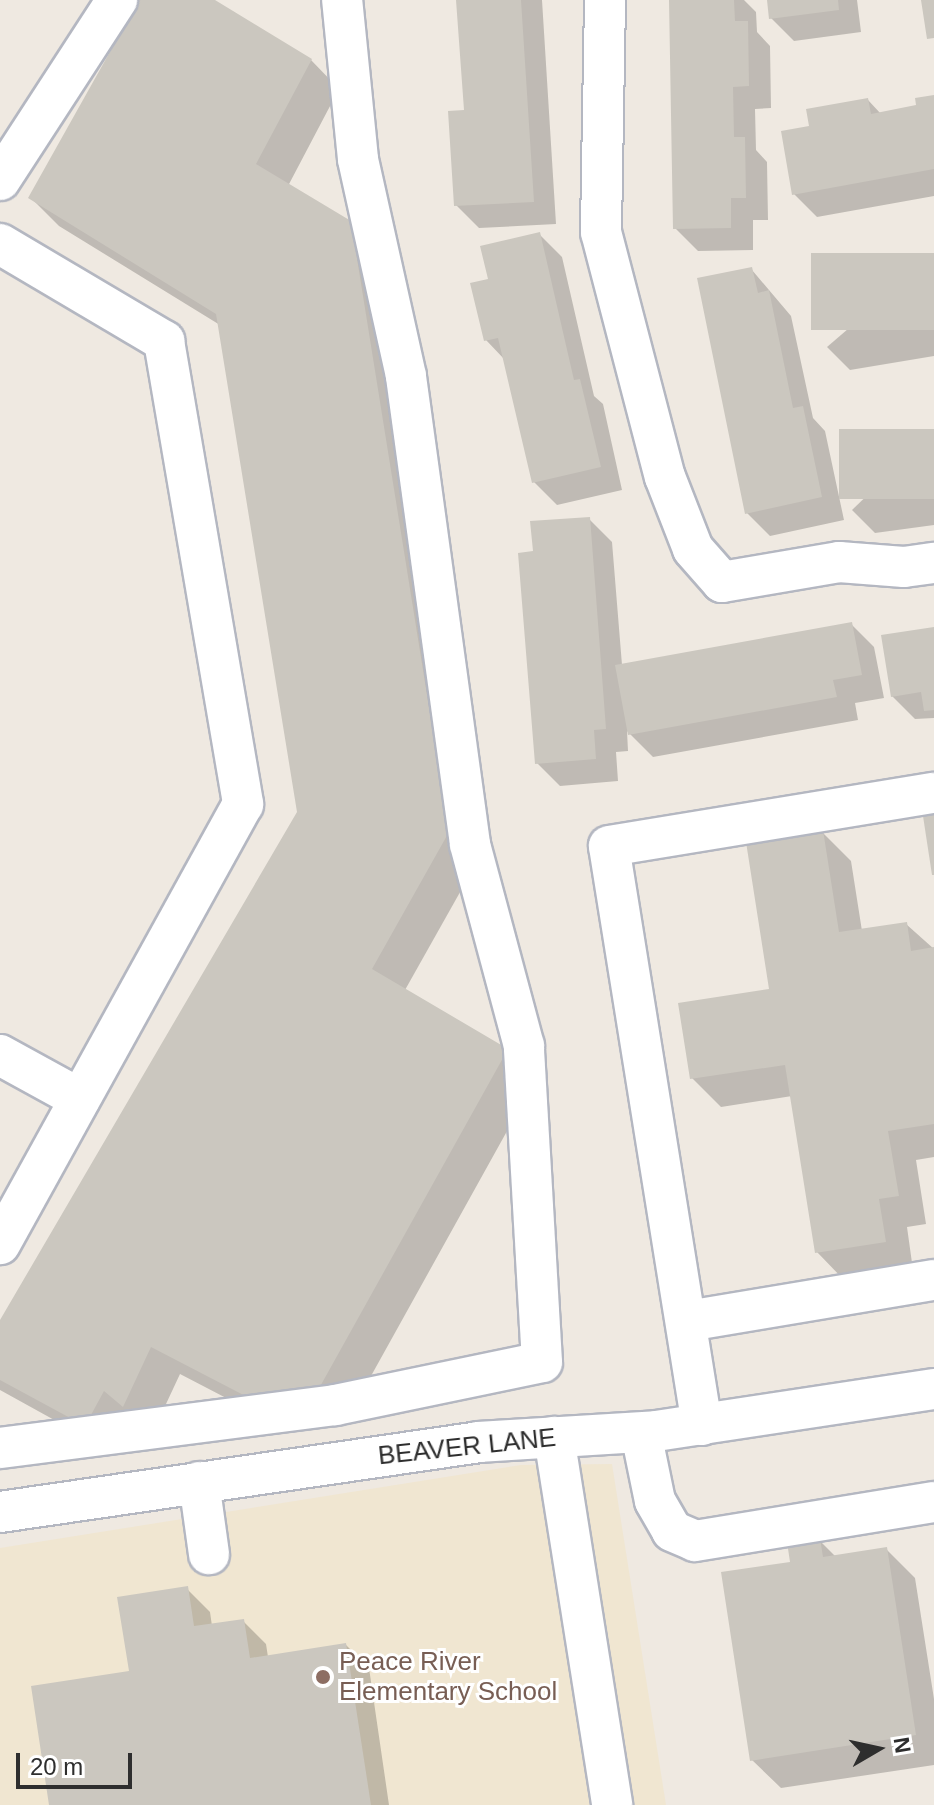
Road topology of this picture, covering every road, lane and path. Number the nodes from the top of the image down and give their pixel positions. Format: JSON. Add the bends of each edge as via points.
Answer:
{"nodes":[{"id":1,"x":117,"y":0,"type":"edge"},
{"id":2,"x":342,"y":0,"type":"edge"},
{"id":3,"x":605,"y":0,"type":"edge"},
{"id":4,"x":0,"y":180,"type":"edge"},
{"id":5,"x":0,"y":245,"type":"edge"},
{"id":6,"x":934,"y":563,"type":"edge"},
{"id":7,"x":934,"y":793,"type":"edge"},
{"id":8,"x":0,"y":1055,"type":"edge"},
{"id":9,"x":80,"y":1099,"type":"junction"},
{"id":10,"x":0,"y":1244,"type":"edge"},
{"id":11,"x":934,"y":1280,"type":"edge"},
{"id":12,"x":688,"y":1321,"type":"junction"},
{"id":13,"x":934,"y":1389,"type":"edge"},
{"id":14,"x":702,"y":1425,"type":"junction"},
{"id":15,"x":641,"y":1433,"type":"junction"},
{"id":16,"x":554,"y":1437,"type":"junction"},
{"id":17,"x":0,"y":1448,"type":"edge"},
{"id":18,"x":199,"y":1482,"type":"junction"},
{"id":19,"x":934,"y":1502,"type":"edge"},
{"id":20,"x":0,"y":1512,"type":"edge"},
{"id":21,"x":209,"y":1554,"type":"dead end"},
{"id":22,"x":612,"y":1805,"type":"edge"}],
"edges":[{"from":1,"to":4,"type":"street"},
{"from":2,"to":17,"type":"street","via":[[358,159],[406,376],[470,844],[524,1046],[542,1362],[335,1405]]},
{"from":3,"to":6,"type":"street","via":[[601,232],[665,477],[693,549],[722,582],[839,562],[904,567]]},
{"from":5,"to":9,"type":"street","via":[[164,341],[243,804]]},
{"from":7,"to":12,"type":"street","via":[[609,846]]},
{"from":8,"to":9,"type":"street"},
{"from":9,"to":10,"type":"street"},
{"from":11,"to":12,"type":"street"},
{"from":12,"to":14,"type":"street"},
{"from":13,"to":14,"type":"street","name":"BEAVER LANE"},
{"from":14,"to":15,"type":"street","name":"BEAVER LANE"},
{"from":15,"to":16,"type":"street","name":"BEAVER LANE"},
{"from":15,"to":19,"type":"street","via":[[655,1501],[672,1531],[695,1541]]},
{"from":16,"to":18,"type":"street","name":"BEAVER LANE","via":[[478,1442]]},
{"from":16,"to":22,"type":"street"},
{"from":18,"to":20,"type":"street","name":"BEAVER LANE"},
{"from":18,"to":21,"type":"street"}]}
